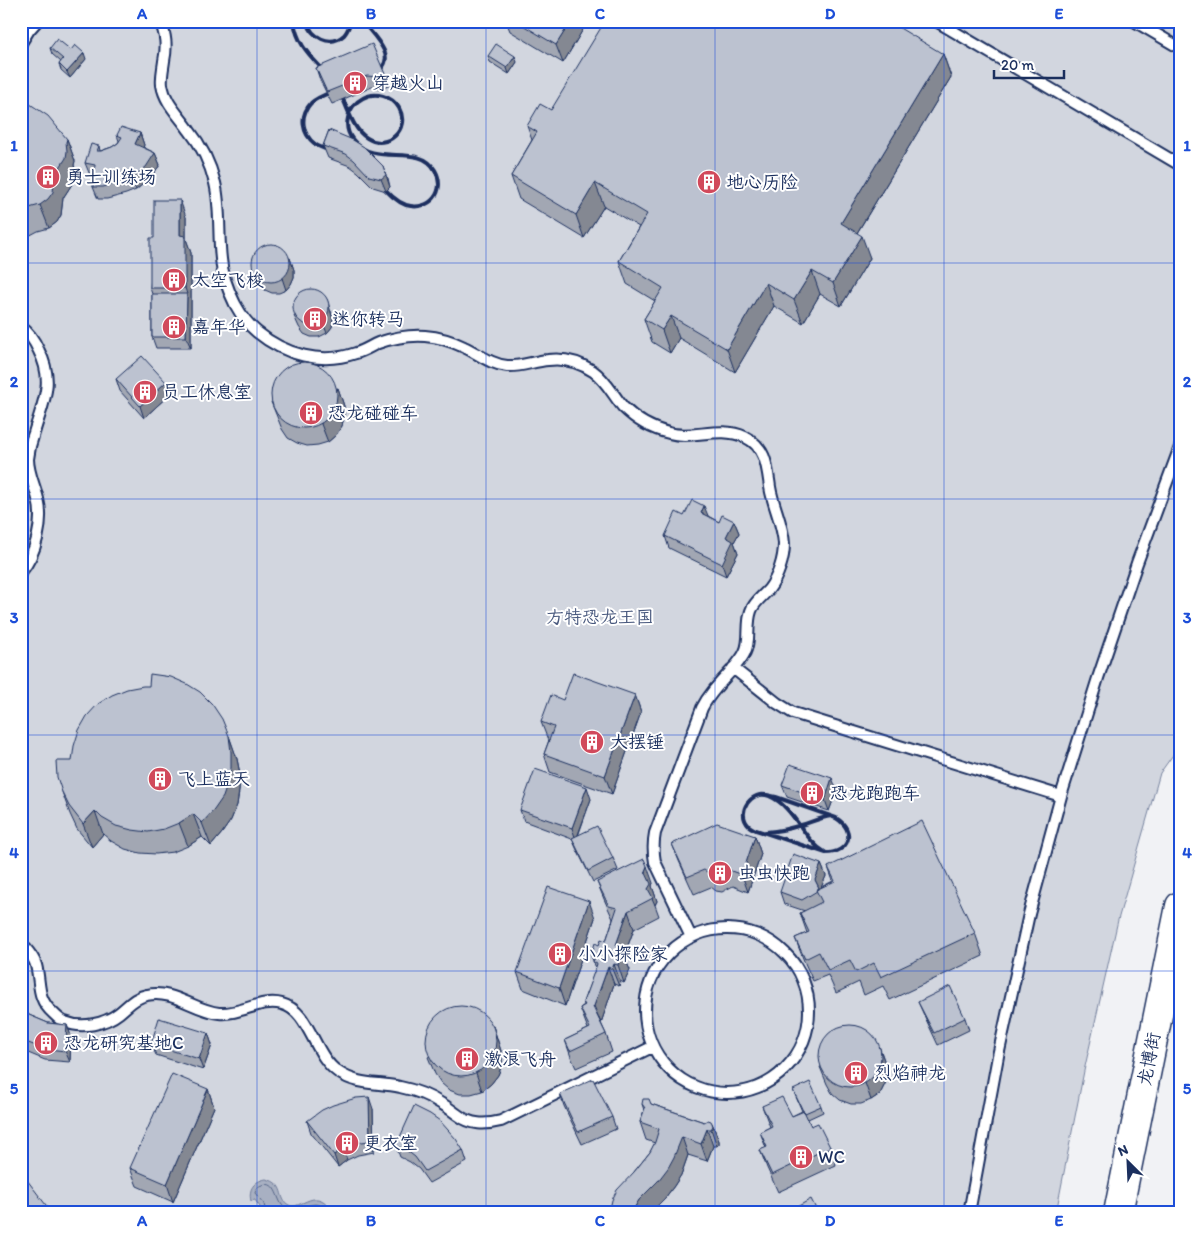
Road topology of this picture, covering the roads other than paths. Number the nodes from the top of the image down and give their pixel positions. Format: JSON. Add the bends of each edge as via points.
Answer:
{"nodes":[{"id":1,"x":36,"y":21,"type":"edge"},
{"id":2,"x":160,"y":21,"type":"edge"},
{"id":3,"x":936,"y":21,"type":"edge"},
{"id":4,"x":1134,"y":21,"type":"edge"},
{"id":5,"x":21,"y":43,"type":"edge"},
{"id":6,"x":1180,"y":48,"type":"edge"},
{"id":7,"x":1180,"y":165,"type":"edge"},
{"id":8,"x":21,"y":327,"type":"edge"},
{"id":9,"x":1180,"y":447,"type":"edge"},
{"id":10,"x":21,"y":572,"type":"edge"},
{"id":11,"x":733,"y":668,"type":"junction"},
{"id":12,"x":1061,"y":796,"type":"junction"},
{"id":13,"x":1180,"y":906,"type":"edge"},
{"id":14,"x":691,"y":937,"type":"junction"},
{"id":15,"x":21,"y":943,"type":"edge"},
{"id":16,"x":652,"y":1047,"type":"junction"},
{"id":17,"x":969,"y":1213,"type":"edge"},
{"id":18,"x":1118,"y":1213,"type":"edge"}],
"edges":[{"from":1,"to":5,"type":"lane"},
{"from":2,"to":11,"type":"lane","via":[[166,40],[162,83],[166,99],[200,145],[215,182],[221,262],[231,295],[245,320],[266,339],[279,348],[311,357],[357,353],[395,338],[427,336],[463,346],[503,366],[564,360],[579,364],[604,380],[633,416],[658,429],[671,434],[734,433],[755,444],[767,464],[784,546],[777,576],[752,608],[745,652]]},
{"from":3,"to":7,"type":"lane"},
{"from":4,"to":6,"type":"lane"},
{"from":8,"to":10,"type":"lane","via":[[27,331],[43,358],[47,376],[46,393],[29,450],[28,468],[39,502],[40,522],[33,554]]},
{"from":9,"to":12,"type":"lane","via":[[1137,563]]},
{"from":11,"to":12,"type":"lane","via":[[793,713]]},
{"from":11,"to":14,"type":"lane","via":[[702,708],[653,843],[655,862]]},
{"from":12,"to":17,"type":"lane","via":[[1029,914]]},
{"from":13,"to":18,"type":"main road","name":"龙博街"},
{"from":14,"to":16,"type":"lane","via":[[669,952],[650,980],[644,1014]]},
{"from":14,"to":16,"type":"lane","via":[[714,929],[732,928],[749,931],[779,947],[791,959],[806,990],[808,1024],[803,1041],[795,1056],[771,1080],[755,1088],[721,1093],[704,1090],[681,1079],[662,1062]]},
{"from":15,"to":16,"type":"lane","via":[[36,963],[41,998],[64,1022],[90,1025],[105,1020],[148,994],[176,997],[205,1011],[221,1014],[260,1004],[282,1003],[300,1015],[327,1063],[338,1073],[367,1084],[416,1092],[444,1104],[474,1123],[501,1121]]}]}
